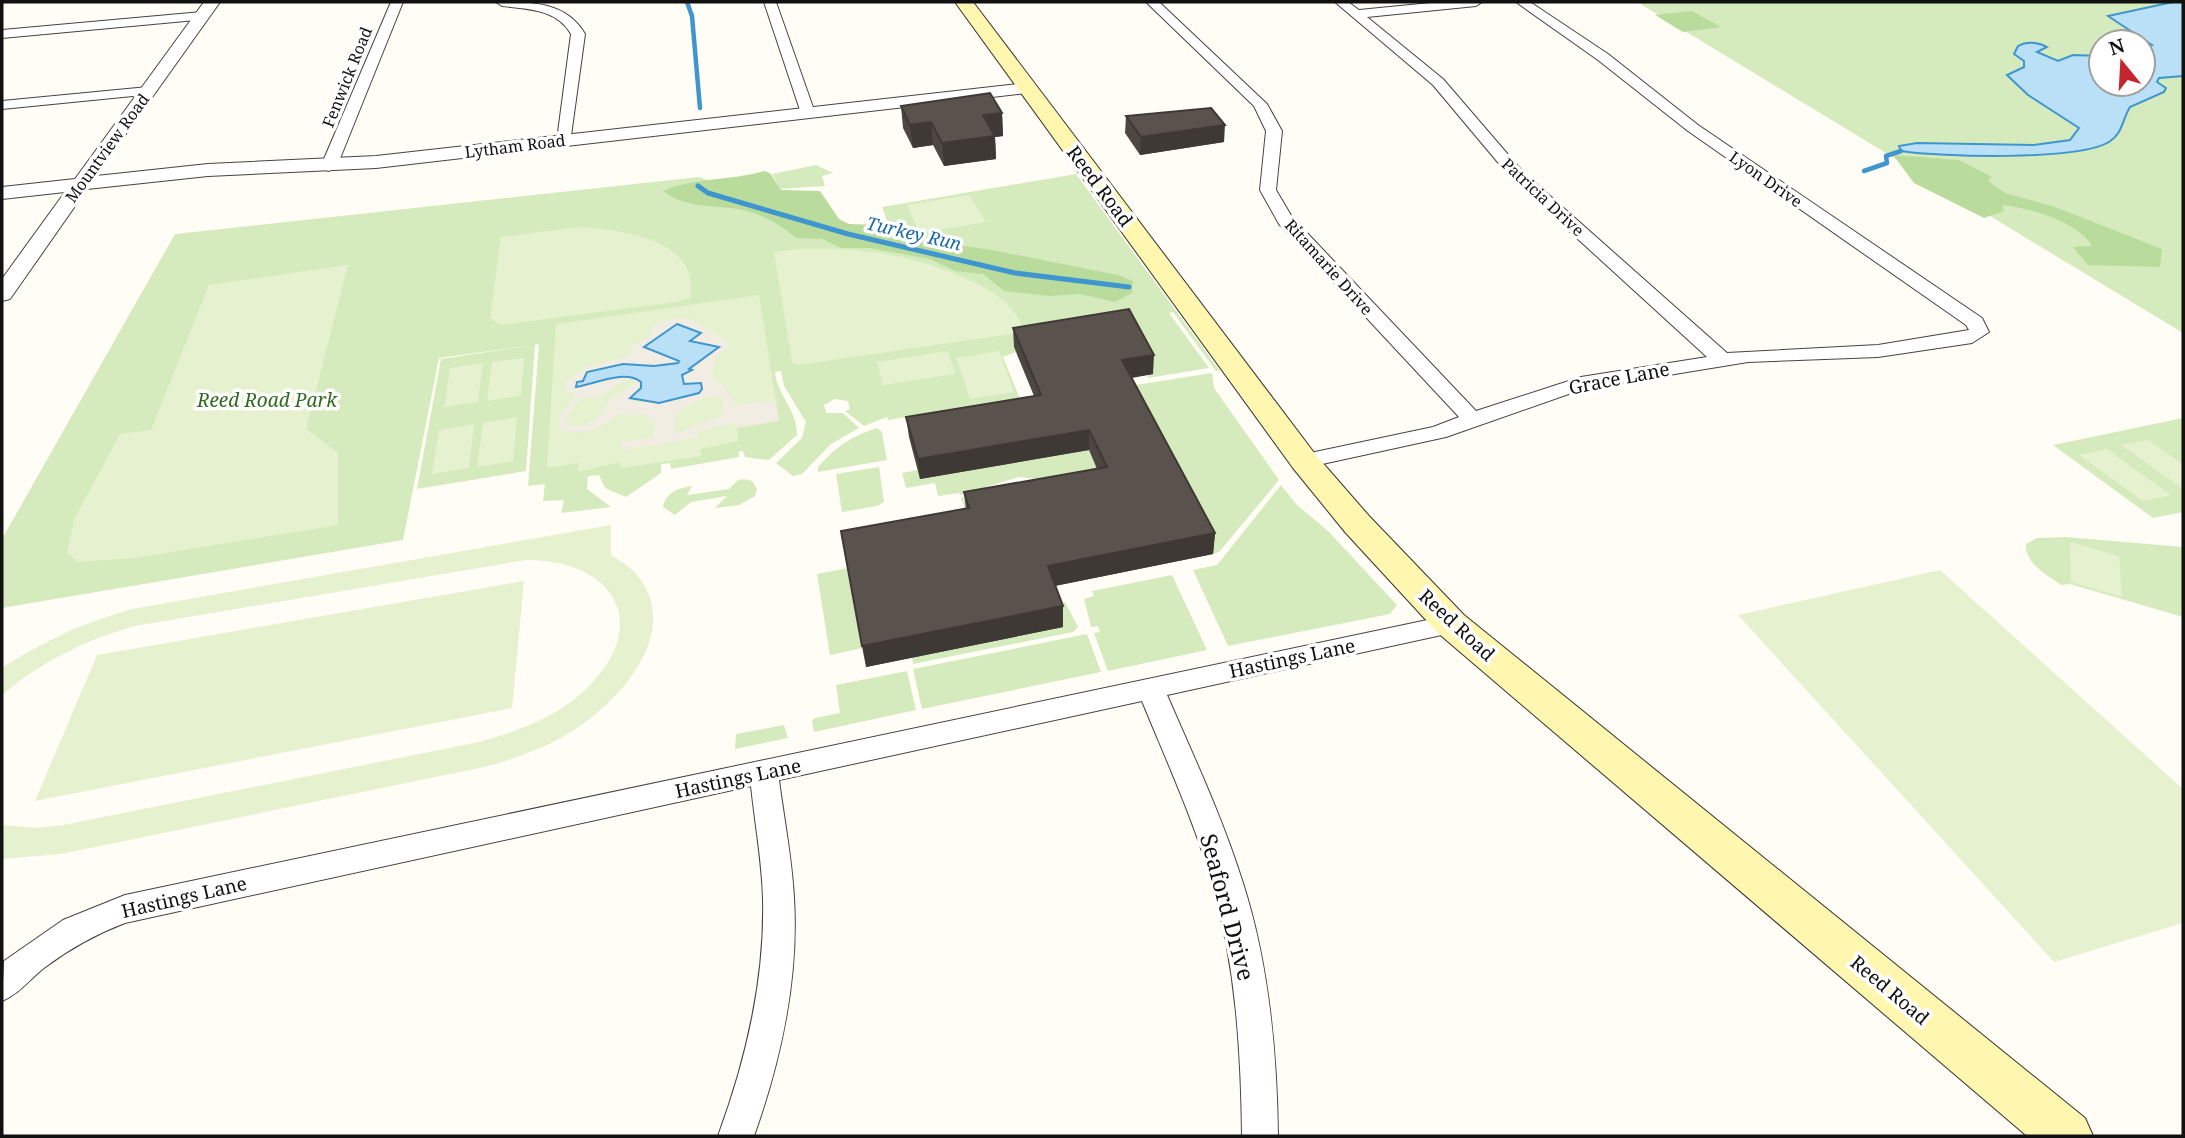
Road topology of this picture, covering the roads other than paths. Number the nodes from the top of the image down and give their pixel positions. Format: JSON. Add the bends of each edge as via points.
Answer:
{"nodes":[{"id":1,"x":397,"y":2,"type":"edge"},
{"id":2,"x":502,"y":2,"type":"edge"},
{"id":3,"x":770,"y":2,"type":"edge"},
{"id":4,"x":964,"y":2,"type":"edge"},
{"id":5,"x":1153,"y":2,"type":"edge"},
{"id":6,"x":1341,"y":2,"type":"edge"},
{"id":7,"x":1476,"y":2,"type":"edge"},
{"id":8,"x":1522,"y":2,"type":"edge"},
{"id":9,"x":207,"y":9,"type":"edge"},
{"id":10,"x":1359,"y":14,"type":"junction"},
{"id":11,"x":2,"y":34,"type":"edge"},
{"id":12,"x":1027,"y":88,"type":"junction"},
{"id":13,"x":148,"y":91,"type":"junction"},
{"id":14,"x":2,"y":105,"type":"edge"},
{"id":15,"x":808,"y":113,"type":"junction"},
{"id":16,"x":565,"y":140,"type":"junction"},
{"id":17,"x":329,"y":166,"type":"junction"},
{"id":18,"x":81,"y":184,"type":"junction"},
{"id":19,"x":2,"y":193,"type":"edge"},
{"id":20,"x":2,"y":294,"type":"edge"},
{"id":21,"x":1944,"y":343,"type":"joint"},
{"id":22,"x":1721,"y":359,"type":"junction"},
{"id":23,"x":1474,"y":421,"type":"junction"},
{"id":24,"x":1304,"y":461,"type":"junction"},
{"id":25,"x":1451,"y":624,"type":"junction"},
{"id":26,"x":1150,"y":687,"type":"junction"},
{"id":27,"x":764,"y":773,"type":"junction"},
{"id":28,"x":2,"y":985,"type":"edge"},
{"id":29,"x":736,"y":1136,"type":"edge"},
{"id":30,"x":1260,"y":1136,"type":"edge"},
{"id":31,"x":2067,"y":1136,"type":"edge"}],
"edges":[{"from":1,"to":17,"type":"street","name":"Fenwick Road"},
{"from":2,"to":16,"type":"street","via":[[559,13],[575,26],[578,34]]},
{"from":3,"to":15,"type":"street"},
{"from":4,"to":12,"type":"main road","name":"Reed Road"},
{"from":5,"to":23,"type":"street","name":"Ritamarie Drive","via":[[1260,104],[1273,131],[1268,190],[1285,220]]},
{"from":6,"to":10,"type":"street","name":"Patricia Drive"},
{"from":7,"to":10,"type":"street"},
{"from":8,"to":21,"type":"street","name":"Lyon Drive","via":[[1603,57],[1693,128],[1979,327],[1972,337]]},
{"from":9,"to":11,"type":"street"},
{"from":9,"to":13,"type":"street","name":"Mountview Road"},
{"from":10,"to":22,"type":"street","name":"Patricia Drive","via":[[1453,96],[1517,176]]},
{"from":12,"to":15,"type":"street","name":"Lytham Road"},
{"from":12,"to":24,"type":"main road","name":"Reed Road"},
{"from":13,"to":14,"type":"street"},
{"from":13,"to":18,"type":"street","name":"Mountview Road"},
{"from":15,"to":16,"type":"street","name":"Lytham Road"},
{"from":16,"to":17,"type":"street","name":"Lytham Road"},
{"from":17,"to":18,"type":"street","name":"Lytham Road","via":[[221,169]]},
{"from":18,"to":19,"type":"street","name":"Lytham Road"},
{"from":18,"to":20,"type":"street","name":"Mountview Road"},
{"from":21,"to":22,"type":"street","name":"Grace Lane"},
{"from":22,"to":23,"type":"street","name":"Grace Lane","via":[[1559,389]]},
{"from":23,"to":24,"type":"street","name":"Grace Lane"},
{"from":24,"to":25,"type":"main road","name":"Reed Road","via":[[1351,521]]},
{"from":25,"to":26,"type":"street","name":"Hastings Lane"},
{"from":25,"to":31,"type":"main road","name":"Reed Road"},
{"from":26,"to":27,"type":"street","name":"Hastings Lane"},
{"from":26,"to":30,"type":"street","name":"Seaford Drive","via":[[1218,853],[1240,933],[1254,1013]]},
{"from":27,"to":28,"type":"street","name":"Hastings Lane","via":[[136,906],[77,927],[34,955]]},
{"from":27,"to":29,"type":"street","via":[[779,915],[775,979],[761,1060]]}]}
